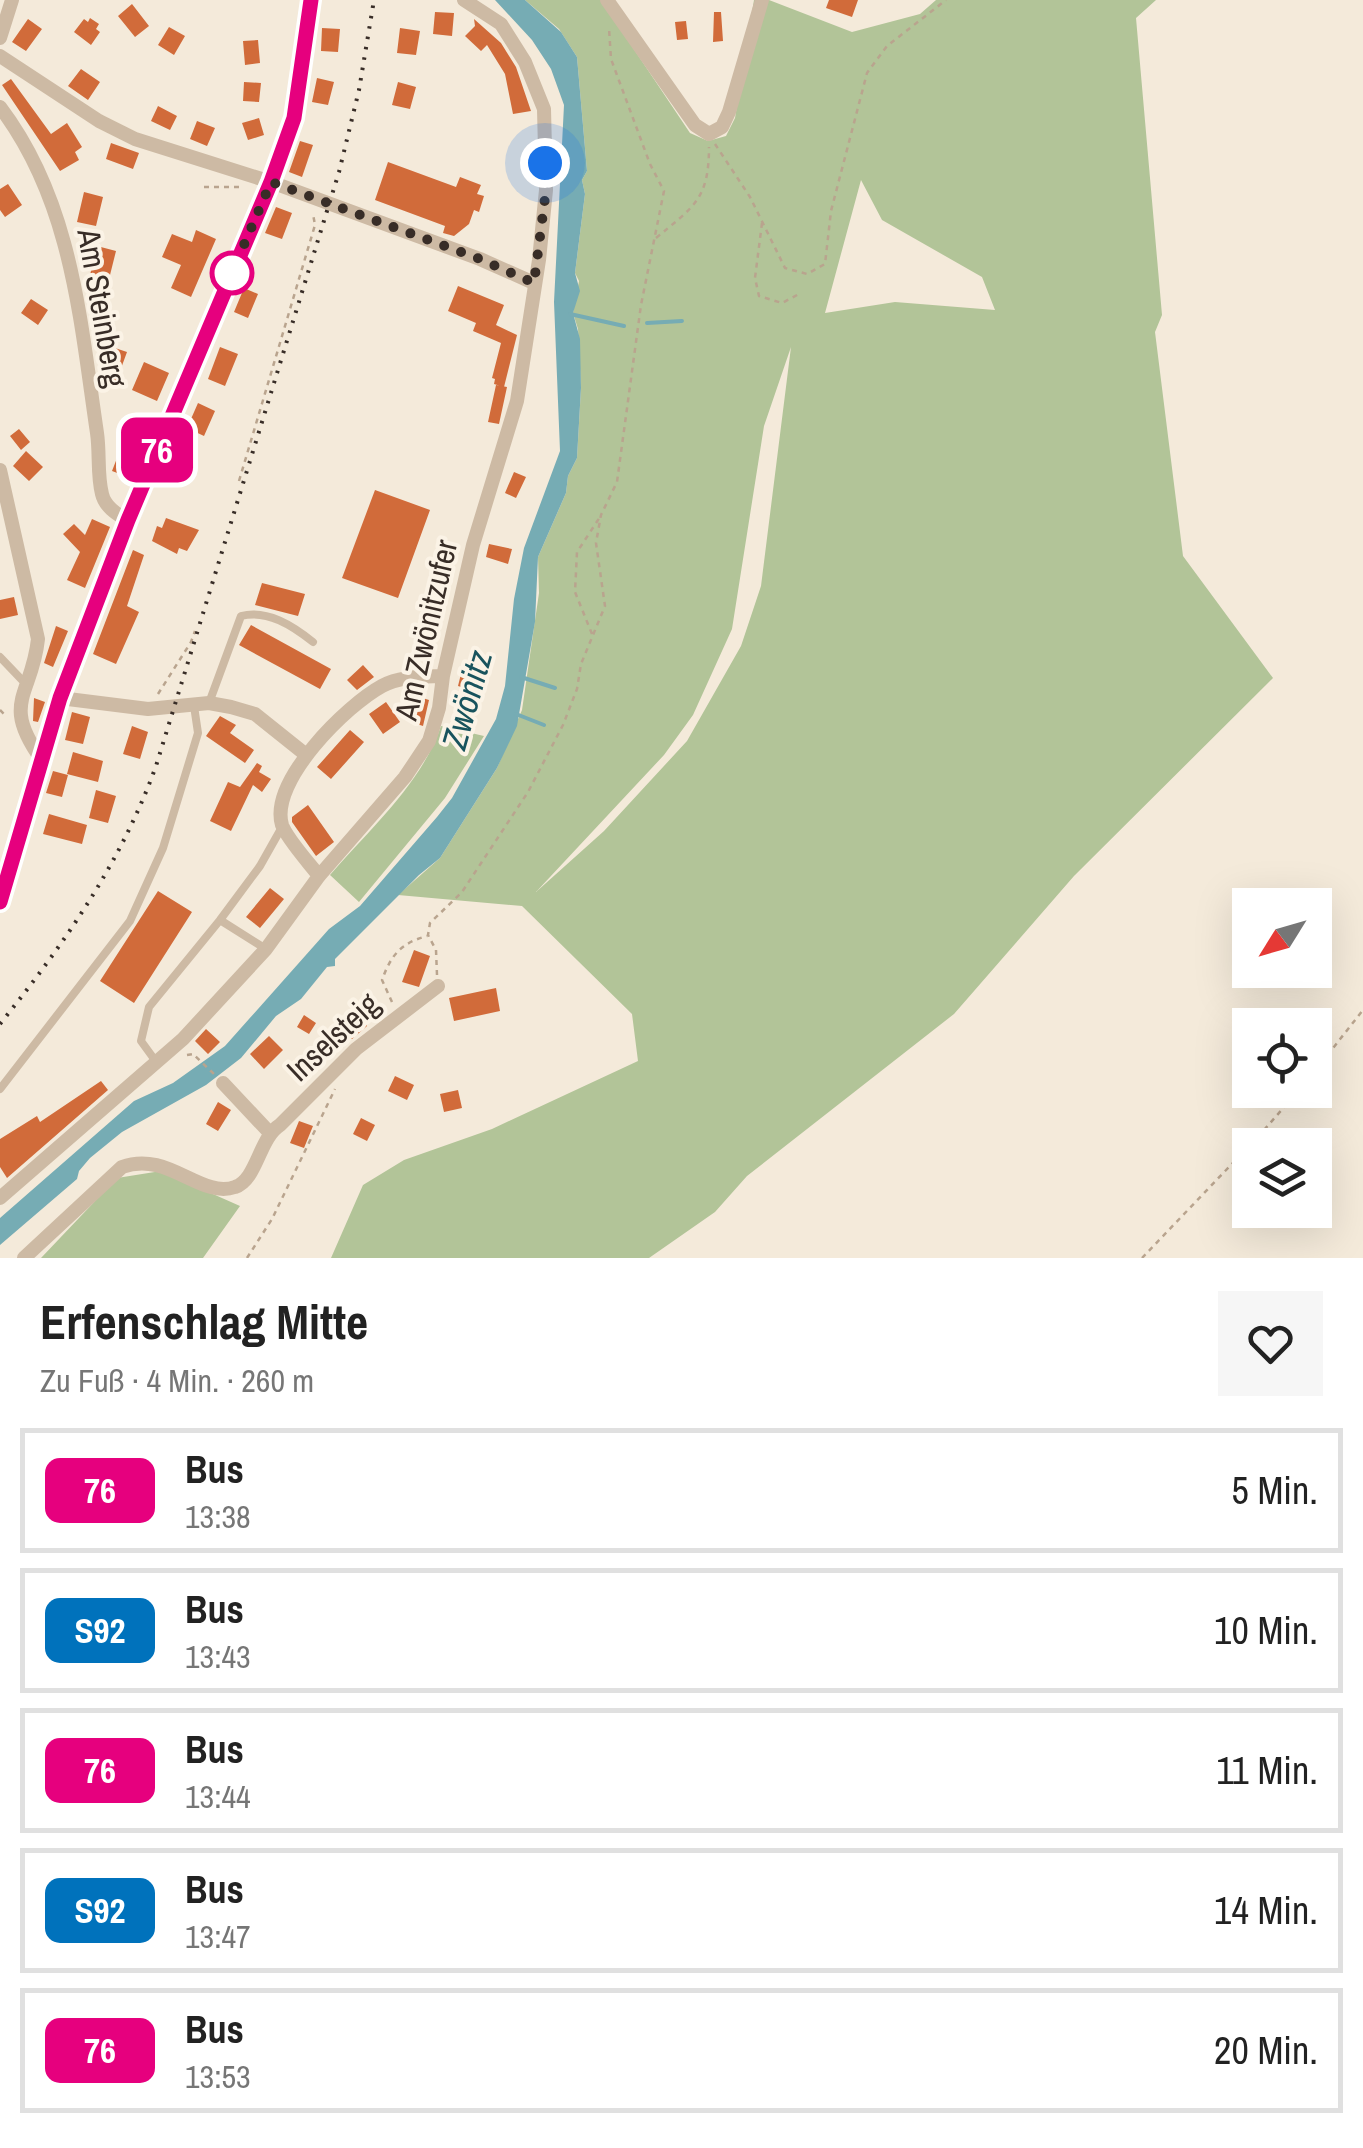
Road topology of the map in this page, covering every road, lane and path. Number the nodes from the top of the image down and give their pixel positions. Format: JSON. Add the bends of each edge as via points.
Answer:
{"nodes":[{"id":1,"x":12,"y":0,"type":"edge"},
{"id":2,"x":311,"y":0,"type":"edge"},
{"id":3,"x":464,"y":0,"type":"edge"},
{"id":4,"x":762,"y":0,"type":"edge"},
{"id":5,"x":946,"y":0,"type":"edge"},
{"id":6,"x":607,"y":1,"type":"edge"},
{"id":7,"x":0,"y":38,"type":"edge"},
{"id":8,"x":0,"y":56,"type":"edge"},
{"id":9,"x":0,"y":107,"type":"edge"},
{"id":10,"x":709,"y":134,"type":"junction"},
{"id":11,"x":271,"y":182,"type":"junction"},
{"id":12,"x":204,"y":187,"type":"dead end"},
{"id":13,"x":236,"y":188,"type":"dead end"},
{"id":14,"x":310,"y":198,"type":"junction"},
{"id":15,"x":762,"y":221,"type":"junction"},
{"id":16,"x":655,"y":238,"type":"junction"},
{"id":17,"x":534,"y":283,"type":"junction"},
{"id":18,"x":799,"y":294,"type":"dead end"},
{"id":19,"x":0,"y":470,"type":"edge"},
{"id":20,"x":239,"y":481,"type":"dead end"},
{"id":21,"x":601,"y":515,"type":"junction"},
{"id":22,"x":128,"y":520,"type":"junction"},
{"id":23,"x":195,"y":631,"type":"dead end"},
{"id":24,"x":593,"y":635,"type":"junction"},
{"id":25,"x":312,"y":642,"type":"dead end"},
{"id":26,"x":0,"y":657,"type":"edge"},
{"id":27,"x":442,"y":676,"type":"junction"},
{"id":28,"x":22,"y":680,"type":"junction"},
{"id":29,"x":60,"y":698,"type":"junction"},
{"id":30,"x":202,"y":705,"type":"junction"},
{"id":31,"x":148,"y":710,"type":"junction"},
{"id":32,"x":305,"y":754,"type":"junction"},
{"id":33,"x":42,"y":760,"type":"junction"},
{"id":34,"x":282,"y":826,"type":"junction"},
{"id":35,"x":319,"y":876,"type":"junction"},
{"id":36,"x":0,"y":902,"type":"edge"},
{"id":37,"x":220,"y":920,"type":"junction"},
{"id":38,"x":428,"y":935,"type":"junction"},
{"id":39,"x":266,"y":949,"type":"junction"},
{"id":40,"x":438,"y":986,"type":"joint"},
{"id":41,"x":1363,"y":1010,"type":"edge"},
{"id":42,"x":400,"y":1012,"type":"junction"},
{"id":43,"x":1332,"y":1049,"type":"edge"},
{"id":44,"x":201,"y":1060,"type":"dead end"},
{"id":45,"x":157,"y":1062,"type":"junction"},
{"id":46,"x":223,"y":1084,"type":"joint"},
{"id":47,"x":0,"y":1089,"type":"edge"},
{"id":48,"x":335,"y":1089,"type":"dead end"},
{"id":49,"x":1284,"y":1108,"type":"edge"},
{"id":50,"x":1265,"y":1128,"type":"edge"},
{"id":51,"x":269,"y":1132,"type":"junction"},
{"id":52,"x":1232,"y":1164,"type":"edge"},
{"id":53,"x":0,"y":1198,"type":"edge"},
{"id":54,"x":24,"y":1258,"type":"edge"},
{"id":55,"x":247,"y":1258,"type":"edge"},
{"id":56,"x":1142,"y":1258,"type":"edge"}],
"edges":[{"from":1,"to":7,"type":"street"},
{"from":2,"to":11,"type":"main road","via":[[294,118]]},
{"from":3,"to":17,"type":"street","name":"Am Zwönitzufer","via":[[508,33],[544,109],[546,190]]},
{"from":4,"to":10,"type":"street","via":[[728,112],[722,127]]},
{"from":5,"to":15,"type":"path","via":[[888,46],[867,73],[831,211],[825,264],[807,274],[785,268]]},
{"from":6,"to":10,"type":"street","via":[[695,125]]},
{"from":6,"to":16,"type":"path","via":[[611,59],[664,191]]},
{"from":8,"to":11,"type":"street","via":[[122,133]]},
{"from":9,"to":22,"type":"street","name":"Am Steinberg","via":[[41,175],[62,228],[80,314],[102,497]]},
{"from":10,"to":15,"type":"path"},
{"from":10,"to":16,"type":"path","via":[[699,202]]},
{"from":11,"to":14,"type":"street"},
{"from":11,"to":22,"type":"main road"},
{"from":12,"to":13,"type":"path"},
{"from":14,"to":17,"type":"street"},
{"from":14,"to":20,"type":"path","via":[[315,226]]},
{"from":15,"to":18,"type":"path","via":[[759,296],[782,303]]},
{"from":16,"to":21,"type":"path","via":[[617,482]]},
{"from":17,"to":27,"type":"street","name":"Am Zwönitzufer","via":[[517,401]]},
{"from":19,"to":28,"type":"street","via":[[38,639],[36,658]]},
{"from":21,"to":24,"type":"path","via":[[596,543],[605,606]]},
{"from":21,"to":24,"type":"path","via":[[578,552],[575,592]]},
{"from":22,"to":29,"type":"main road"},
{"from":23,"to":31,"type":"path"},
{"from":24,"to":38,"type":"path","via":[[578,688],[528,792]]},
{"from":25,"to":30,"type":"lane","via":[[273,618],[241,616]]},
{"from":26,"to":28,"type":"lane"},
{"from":27,"to":32,"type":"street","via":[[379,687]]},
{"from":27,"to":35,"type":"street","name":"Am Zwönitzufer","via":[[429,741]]},
{"from":28,"to":33,"type":"street","via":[[14,724]]},
{"from":29,"to":31,"type":"street"},
{"from":29,"to":33,"type":"main road"},
{"from":30,"to":31,"type":"street"},
{"from":30,"to":32,"type":"street","via":[[255,714]]},
{"from":30,"to":47,"type":"lane","via":[[163,848],[130,922]]},
{"from":32,"to":34,"type":"street","via":[[283,798]]},
{"from":33,"to":36,"type":"main road"},
{"from":34,"to":35,"type":"street"},
{"from":34,"to":37,"type":"lane"},
{"from":35,"to":39,"type":"street","name":"Am Zwönitzufer"},
{"from":37,"to":39,"type":"lane"},
{"from":37,"to":45,"type":"lane","via":[[149,1007],[141,1041]]},
{"from":38,"to":40,"type":"path"},
{"from":38,"to":42,"type":"path","via":[[393,954],[382,980]]},
{"from":39,"to":45,"type":"street","name":"Am Zwönitzufer"},
{"from":40,"to":42,"type":"street","name":"Inselsteig"},
{"from":41,"to":43,"type":"path"},
{"from":42,"to":51,"type":"street","name":"Inselsteig"},
{"from":44,"to":46,"type":"path"},
{"from":45,"to":53,"type":"street","name":"Am Zwönitzufer"},
{"from":46,"to":51,"type":"street"},
{"from":48,"to":55,"type":"path"},
{"from":49,"to":50,"type":"path"},
{"from":51,"to":54,"type":"street","name":"Inselsteig","via":[[235,1188],[217,1189],[151,1162],[122,1166]]},
{"from":52,"to":56,"type":"path"}]}
